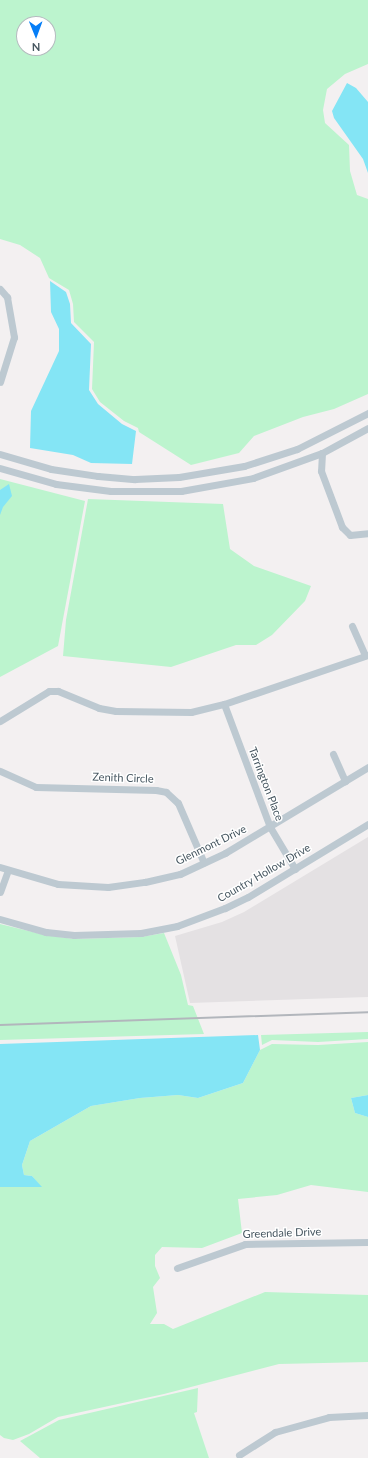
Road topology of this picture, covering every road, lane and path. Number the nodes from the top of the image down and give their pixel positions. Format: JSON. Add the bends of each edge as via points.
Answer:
{"nodes":[{"id":1,"x":0,"y":289,"type":"edge"},
{"id":2,"x":0,"y":382,"type":"edge"},
{"id":3,"x":368,"y":413,"type":"edge"},
{"id":4,"x":368,"y":428,"type":"edge"},
{"id":5,"x":322,"y":453,"type":"junction"},
{"id":6,"x":0,"y":454,"type":"edge"},
{"id":7,"x":0,"y":468,"type":"edge"},
{"id":8,"x":368,"y":533,"type":"edge"},
{"id":9,"x":352,"y":626,"type":"dead end"},
{"id":10,"x":366,"y":655,"type":"edge"},
{"id":11,"x":224,"y":704,"type":"junction"},
{"id":12,"x":0,"y":721,"type":"edge"},
{"id":13,"x":333,"y":754,"type":"dead end"},
{"id":14,"x":368,"y":767,"type":"edge"},
{"id":15,"x":0,"y":771,"type":"edge"},
{"id":16,"x":345,"y":781,"type":"junction"},
{"id":17,"x":368,"y":824,"type":"edge"},
{"id":18,"x":270,"y":827,"type":"junction"},
{"id":19,"x":204,"y":864,"type":"junction"},
{"id":20,"x":0,"y":867,"type":"edge"},
{"id":21,"x":295,"y":869,"type":"junction"},
{"id":22,"x":8,"y":870,"type":"junction"},
{"id":23,"x":0,"y":892,"type":"edge"},
{"id":24,"x":0,"y":919,"type":"edge"},
{"id":25,"x":368,"y":1242,"type":"edge"},
{"id":26,"x":178,"y":1268,"type":"dead end"},
{"id":27,"x":368,"y":1415,"type":"edge"},
{"id":28,"x":239,"y":1455,"type":"dead end"}],
"edges":[{"from":1,"to":2,"type":"street","via":[[7,297],[14,337]]},
{"from":3,"to":6,"type":"street","via":[[297,449],[244,466],[179,477],[135,479],[98,476],[51,469]]},
{"from":4,"to":5,"type":"street"},
{"from":5,"to":7,"type":"street","via":[[253,478],[181,491],[111,491],[56,484]]},
{"from":5,"to":8,"type":"street","via":[[321,471],[342,527],[350,535]]},
{"from":9,"to":10,"type":"street"},
{"from":10,"to":11,"type":"street"},
{"from":11,"to":12,"type":"street","via":[[191,712],[116,711],[99,708],[58,691],[49,691]]},
{"from":11,"to":18,"type":"street","name":"Tarrington Place"},
{"from":13,"to":16,"type":"street"},
{"from":14,"to":16,"type":"street","name":"Glenmont Drive"},
{"from":15,"to":19,"type":"street","name":"Zenith Circle","via":[[36,787],[166,792],[178,804]]},
{"from":16,"to":18,"type":"street","name":"Glenmont Drive"},
{"from":17,"to":21,"type":"street","name":"Country Hollow Drive"},
{"from":18,"to":19,"type":"street","name":"Glenmont Drive"},
{"from":18,"to":21,"type":"street","name":"Tarrington Place"},
{"from":19,"to":22,"type":"street","name":"Glenmont Drive","via":[[180,874],[108,887],[58,884]]},
{"from":20,"to":22,"type":"street","name":"Glenmont Drive"},
{"from":21,"to":24,"type":"street","name":"Country Hollow Drive","via":[[225,908],[177,926],[141,933],[74,935],[46,932]]},
{"from":22,"to":23,"type":"street"},
{"from":25,"to":26,"type":"street","name":"Greendale Drive","via":[[245,1244]]},
{"from":27,"to":28,"type":"street","via":[[329,1417],[275,1432]]}]}
